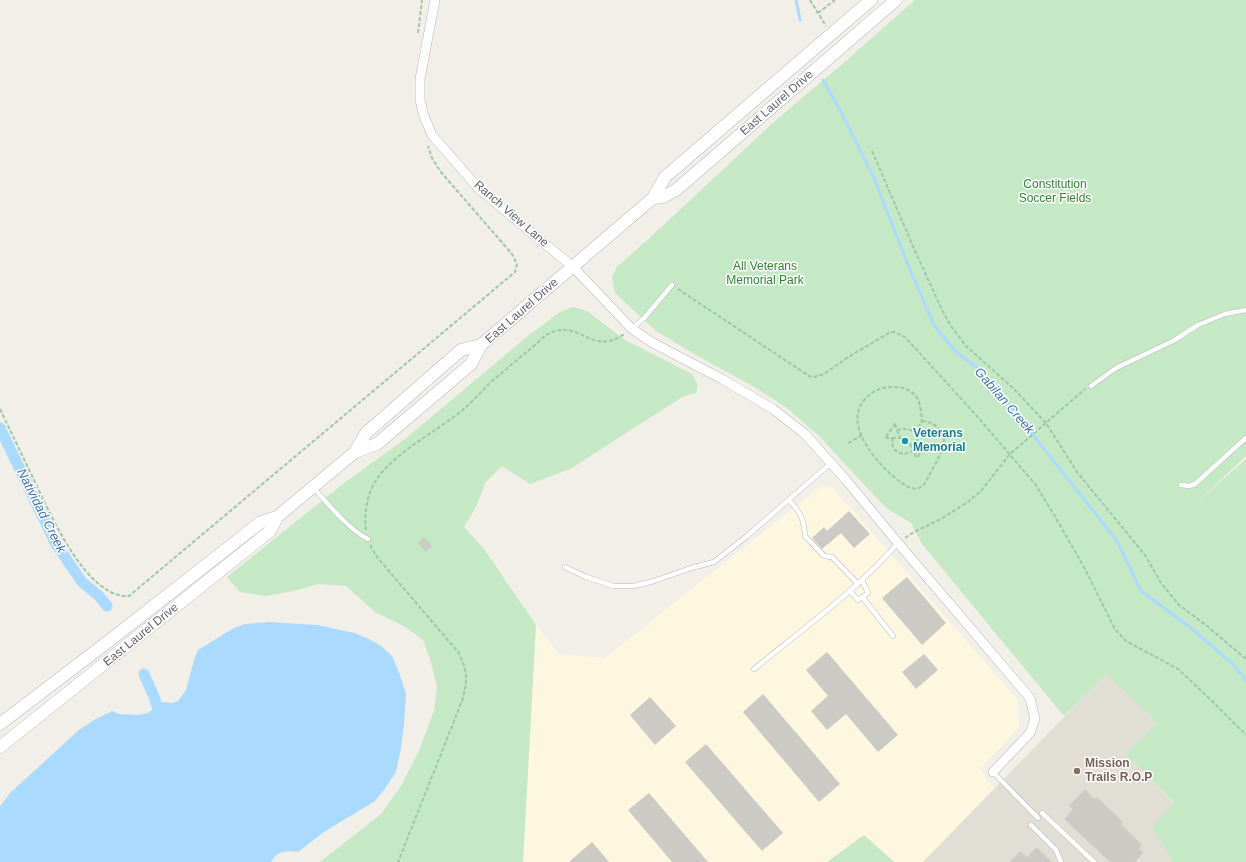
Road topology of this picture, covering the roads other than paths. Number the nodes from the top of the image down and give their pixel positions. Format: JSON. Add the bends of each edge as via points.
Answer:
{"nodes":[{"id":1,"x":435,"y":0,"type":"edge"},
{"id":2,"x":871,"y":0,"type":"edge"},
{"id":3,"x":896,"y":0,"type":"edge"},
{"id":4,"x":653,"y":198,"type":"junction"},
{"id":5,"x":573,"y":267,"type":"junction"},
{"id":6,"x":672,"y":285,"type":"road end"},
{"id":7,"x":1246,"y":310,"type":"edge"},
{"id":8,"x":632,"y":329,"type":"junction"},
{"id":9,"x":1091,"y":386,"type":"road end"},
{"id":10,"x":1246,"y":438,"type":"edge"},
{"id":11,"x":832,"y":463,"type":"junction"},
{"id":12,"x":1181,"y":485,"type":"dead end"},
{"id":13,"x":313,"y":487,"type":"junction"},
{"id":14,"x":789,"y":500,"type":"junction"},
{"id":15,"x":277,"y":517,"type":"junction"},
{"id":16,"x":368,"y":539,"type":"road end"},
{"id":17,"x":898,"y":543,"type":"junction"},
{"id":18,"x":565,"y":567,"type":"dead end"},
{"id":19,"x":860,"y":582,"type":"junction"},
{"id":20,"x":850,"y":591,"type":"junction"},
{"id":21,"x":863,"y":598,"type":"junction"},
{"id":22,"x":893,"y":636,"type":"dead end"},
{"id":23,"x":754,"y":669,"type":"dead end"},
{"id":24,"x":0,"y":724,"type":"edge"},
{"id":25,"x":0,"y":747,"type":"edge"},
{"id":26,"x":993,"y":772,"type":"joint"},
{"id":27,"x":1042,"y":813,"type":"dead end"},
{"id":28,"x":1038,"y":818,"type":"dead end"},
{"id":29,"x":1031,"y":825,"type":"dead end"},
{"id":30,"x":1061,"y":862,"type":"edge"},
{"id":31,"x":1094,"y":862,"type":"edge"}],
"edges":[{"from":1,"to":5,"type":"street","name":"Ranch View Lane","via":[[420,79],[420,100],[432,135],[479,189]]},
{"from":2,"to":4,"type":"main road","name":"East Laurel Drive","via":[[665,177]]},
{"from":3,"to":4,"type":"main road","name":"East Laurel Drive","via":[[676,190],[663,197]]},
{"from":4,"to":5,"type":"main road","name":"East Laurel Drive"},
{"from":5,"to":8,"type":"street","name":"Ranch View Lane"},
{"from":5,"to":13,"type":"main road","name":"East Laurel Drive","via":[[481,345],[471,364],[389,434],[377,444],[356,452]]},
{"from":6,"to":8,"type":"lane","via":[[645,318]]},
{"from":7,"to":9,"type":"lane","via":[[1225,314],[1198,325],[1173,341],[1116,368]]},
{"from":8,"to":11,"type":"street","name":"Ranch View Lane","via":[[773,409],[805,434]]},
{"from":10,"to":12,"type":"lane","via":[[1195,484]]},
{"from":11,"to":14,"type":"lane"},
{"from":11,"to":17,"type":"street","name":"Ranch View Lane"},
{"from":13,"to":15,"type":"main road","name":"East Laurel Drive"},
{"from":13,"to":16,"type":"lane","via":[[361,536]]},
{"from":14,"to":18,"type":"lane","via":[[714,562],[654,581],[634,586],[614,586]]},
{"from":14,"to":19,"type":"lane","via":[[800,512],[805,536],[824,556],[832,557]]},
{"from":15,"to":24,"type":"main road","name":"East Laurel Drive","via":[[261,522]]},
{"from":15,"to":25,"type":"main road","name":"East Laurel Drive","via":[[270,531]]},
{"from":17,"to":19,"type":"lane"},
{"from":17,"to":26,"type":"street","name":"Ranch View Lane","via":[[1030,698],[1035,719],[1030,733]]},
{"from":19,"to":20,"type":"lane"},
{"from":19,"to":21,"type":"lane","via":[[868,593]]},
{"from":20,"to":21,"type":"lane","via":[[858,600]]},
{"from":20,"to":23,"type":"lane"},
{"from":21,"to":22,"type":"lane"},
{"from":26,"to":28,"type":"lane"},
{"from":27,"to":31,"type":"lane"},
{"from":29,"to":30,"type":"lane","via":[[1056,850]]}]}
